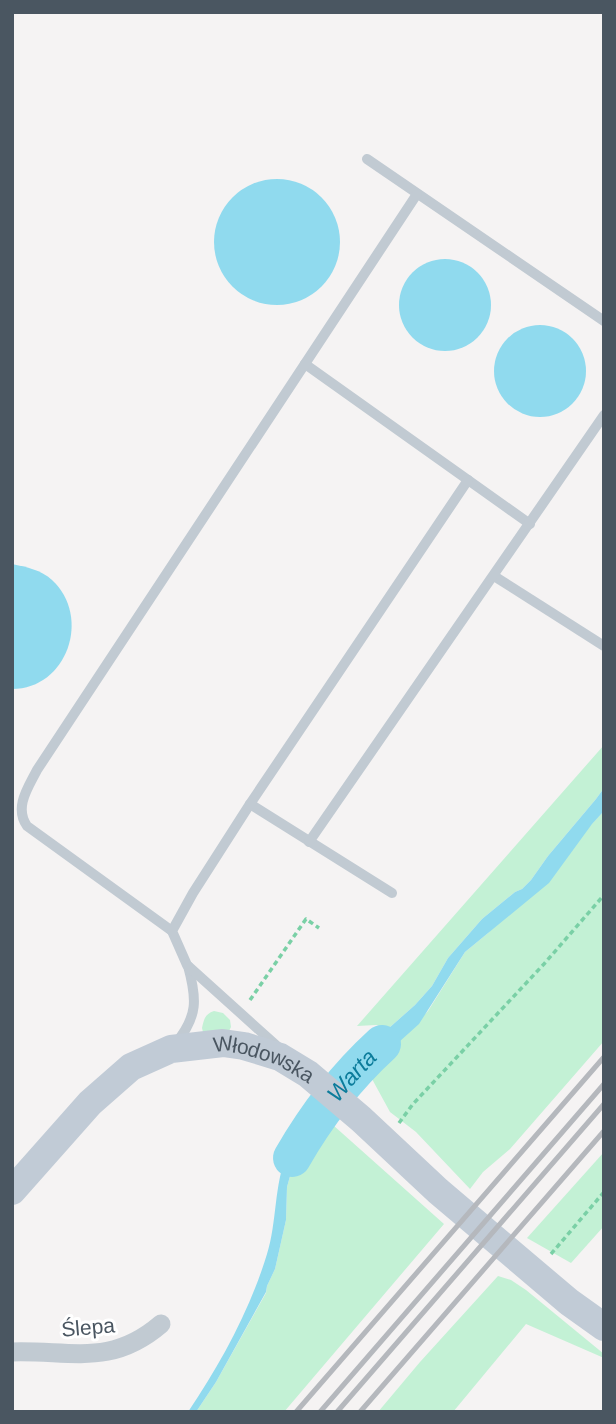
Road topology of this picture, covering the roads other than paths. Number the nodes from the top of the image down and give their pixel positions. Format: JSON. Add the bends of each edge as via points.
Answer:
{"nodes":[{"id":1,"x":367,"y":159,"type":"dead end"},
{"id":2,"x":417,"y":194,"type":"junction"},
{"id":3,"x":604,"y":321,"type":"edge"},
{"id":4,"x":305,"y":364,"type":"junction"},
{"id":5,"x":604,"y":415,"type":"edge"},
{"id":6,"x":468,"y":480,"type":"junction"},
{"id":7,"x":530,"y":524,"type":"junction"},
{"id":8,"x":494,"y":576,"type":"junction"},
{"id":9,"x":604,"y":646,"type":"edge"},
{"id":10,"x":250,"y":804,"type":"junction"},
{"id":11,"x":309,"y":842,"type":"junction"},
{"id":12,"x":392,"y":893,"type":"dead end"},
{"id":13,"x":172,"y":931,"type":"junction"},
{"id":14,"x":187,"y":965,"type":"junction"},
{"id":15,"x":171,"y":1049,"type":"junction"},
{"id":16,"x":308,"y":1074,"type":"junction"},
{"id":17,"x":12,"y":1192,"type":"edge"},
{"id":18,"x":161,"y":1324,"type":"dead end"},
{"id":19,"x":604,"y":1327,"type":"edge"},
{"id":20,"x":12,"y":1352,"type":"edge"}],
"edges":[{"from":1,"to":2,"type":"lane"},
{"from":2,"to":3,"type":"lane"},
{"from":2,"to":4,"type":"lane"},
{"from":4,"to":6,"type":"lane"},
{"from":4,"to":13,"type":"lane","via":[[37,770],[22,801],[20,812],[27,826]]},
{"from":5,"to":7,"type":"lane"},
{"from":6,"to":7,"type":"lane"},
{"from":6,"to":10,"type":"lane"},
{"from":7,"to":8,"type":"lane"},
{"from":8,"to":9,"type":"lane"},
{"from":8,"to":11,"type":"lane"},
{"from":10,"to":11,"type":"lane"},
{"from":10,"to":13,"type":"lane"},
{"from":11,"to":12,"type":"lane"},
{"from":13,"to":14,"type":"lane"},
{"from":14,"to":15,"type":"lane","via":[[195,1004],[186,1031]]},
{"from":14,"to":16,"type":"lane"},
{"from":15,"to":16,"type":"street","name":"Włodowska","via":[[223,1043],[244,1046],[280,1057]]},
{"from":15,"to":17,"type":"street","name":"Włodowska","via":[[125,1071],[90,1103]]},
{"from":16,"to":19,"type":"street","name":"Włodowska","via":[[536,1275]]},
{"from":18,"to":20,"type":"street","name":"Ślepa","via":[[138,1342],[98,1354]]}]}
